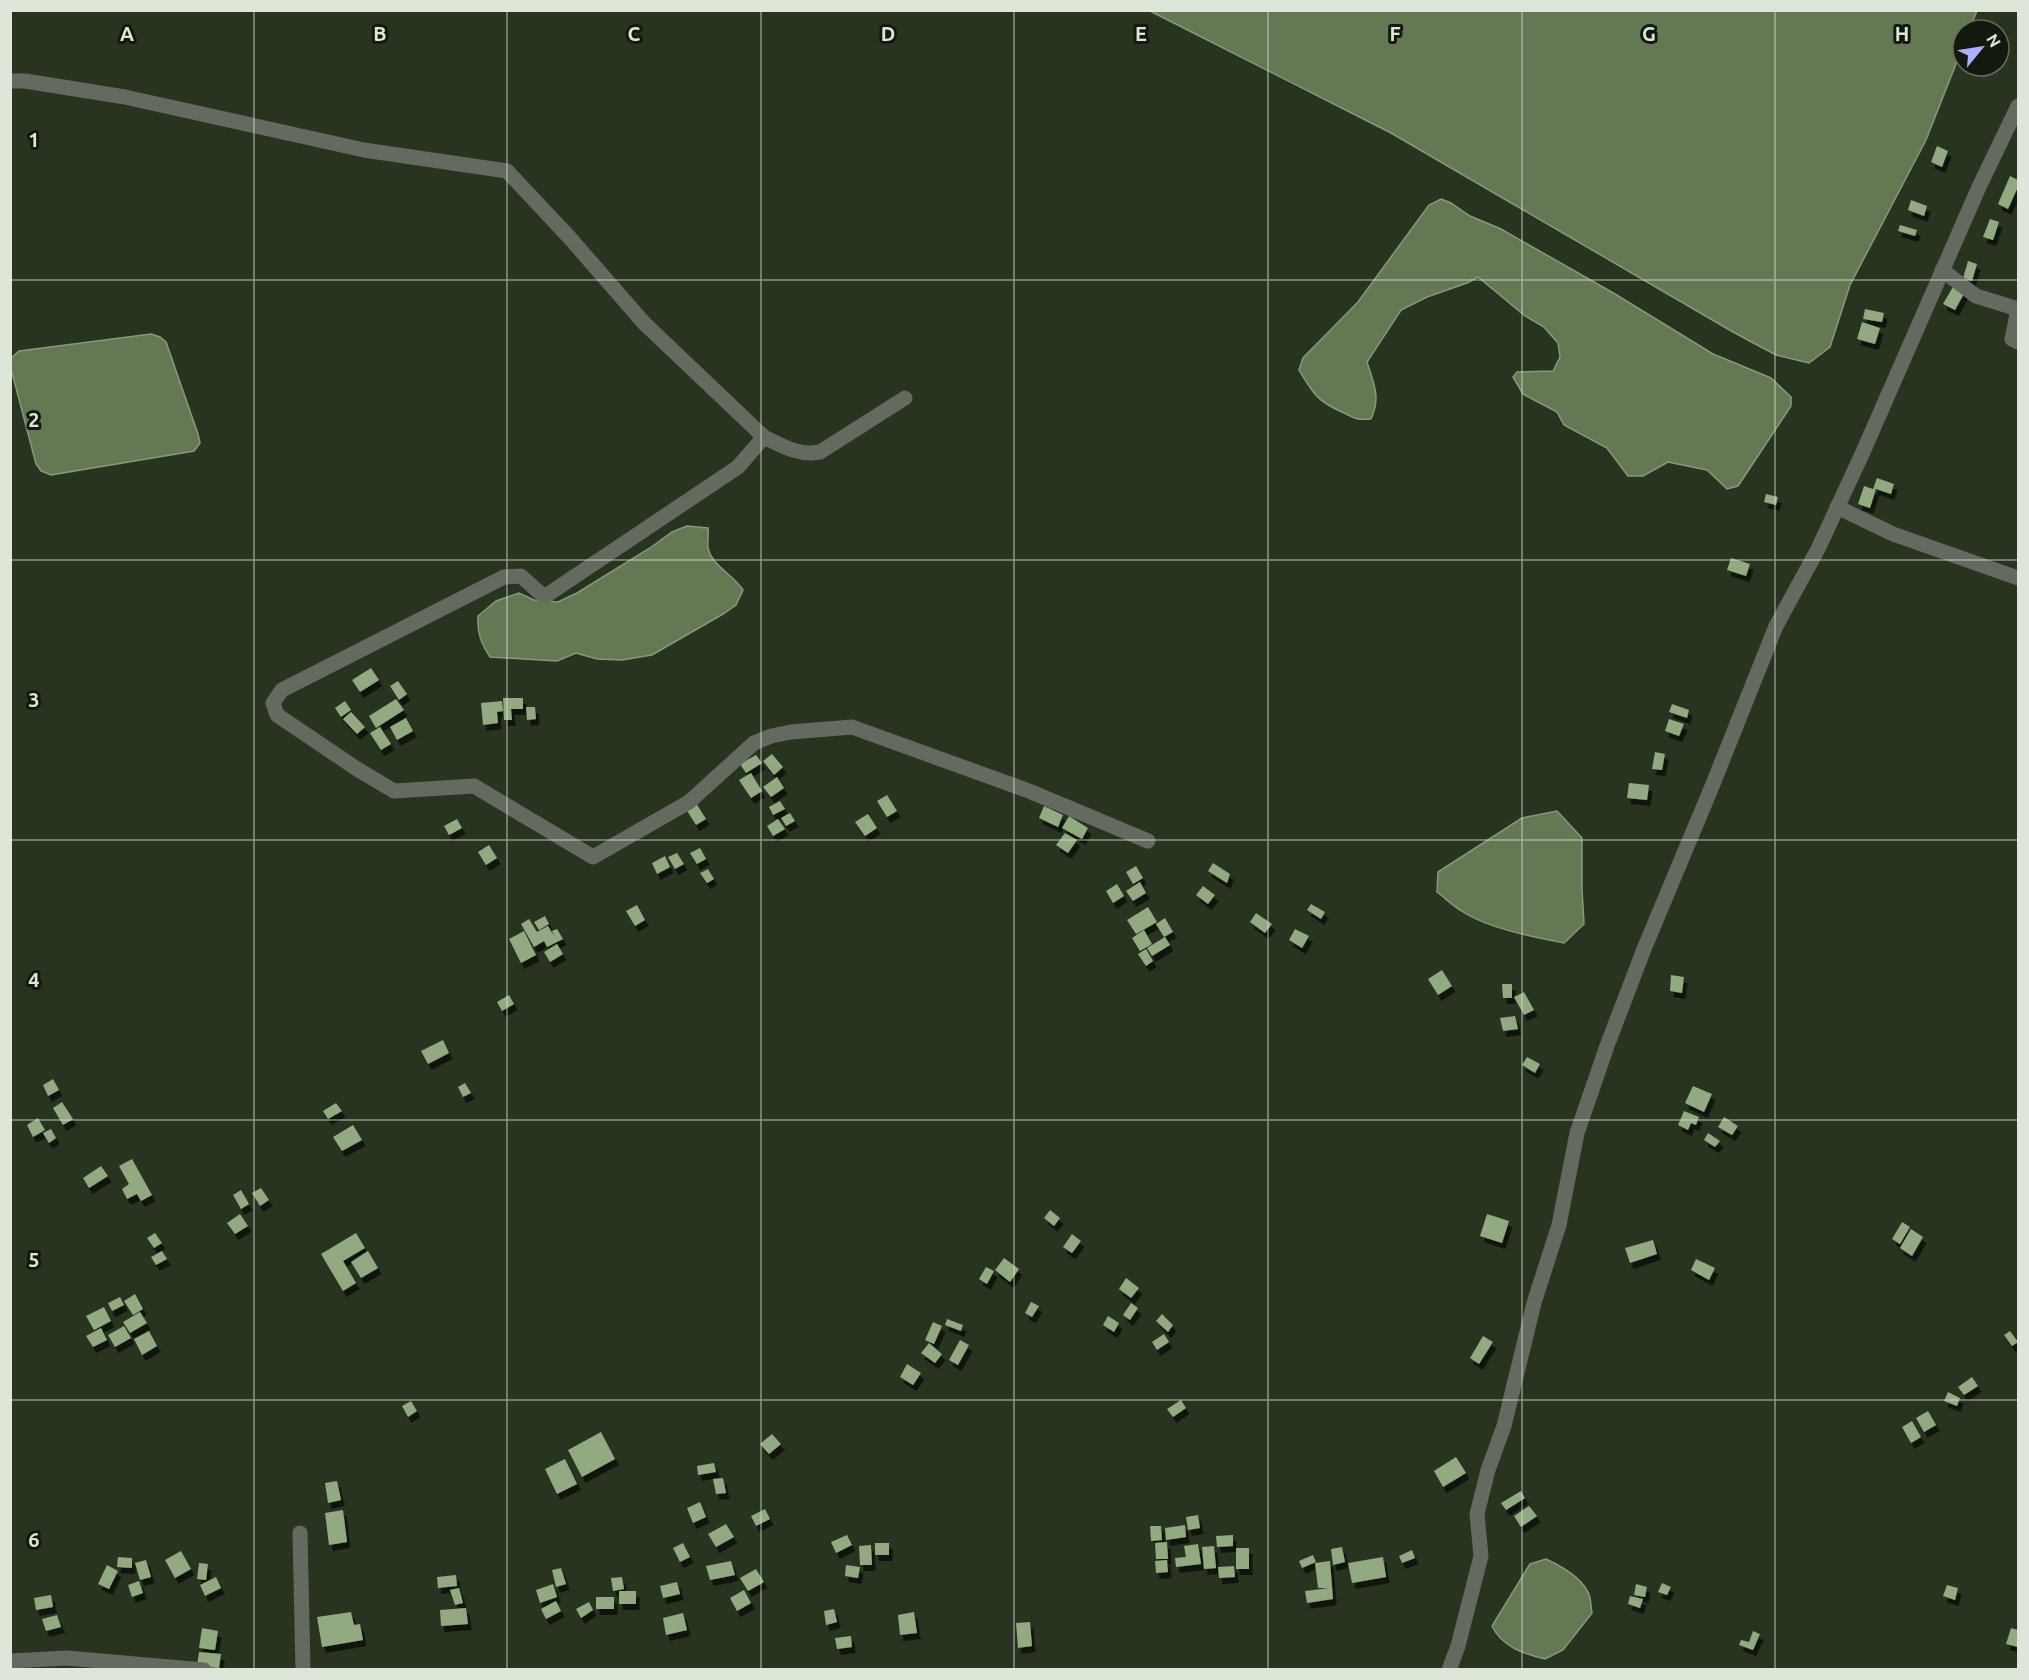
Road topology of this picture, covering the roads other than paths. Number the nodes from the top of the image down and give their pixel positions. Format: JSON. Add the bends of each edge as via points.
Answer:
{"nodes":[{"id":1,"x":10,"y":81,"type":"edge"},
{"id":2,"x":2019,"y":106,"type":"edge"},
{"id":3,"x":1942,"y":270,"type":"junction"},
{"id":4,"x":2019,"y":342,"type":"edge"},
{"id":5,"x":905,"y":398,"type":"dead end"},
{"id":6,"x":764,"y":437,"type":"junction"},
{"id":7,"x":1837,"y":507,"type":"junction"},
{"id":8,"x":2019,"y":578,"type":"edge"},
{"id":9,"x":1148,"y":841,"type":"dead end"},
{"id":10,"x":300,"y":1533,"type":"dead end"},
{"id":11,"x":10,"y":1661,"type":"edge"},
{"id":12,"x":204,"y":1670,"type":"edge"},
{"id":13,"x":303,"y":1670,"type":"edge"},
{"id":14,"x":1449,"y":1670,"type":"edge"}],
"edges":[{"from":1,"to":6,"type":"street","via":[[125,97],[364,150],[507,171],[644,323]]},
{"from":2,"to":3,"type":"street"},
{"from":3,"to":4,"type":"street","via":[[1976,296],[2018,309],[2012,339]]},
{"from":3,"to":7,"type":"street"},
{"from":5,"to":6,"type":"street","via":[[820,452],[796,453]]},
{"from":6,"to":9,"type":"street","via":[[738,467],[553,592],[541,594],[521,576],[504,576],[282,690],[273,703],[278,715],[394,791],[474,786],[593,856],[689,801],[754,743],[791,732],[852,727],[1029,791]]},
{"from":7,"to":8,"type":"street","via":[[1893,534]]},
{"from":7,"to":14,"type":"street","via":[[1776,626],[1644,949],[1577,1133],[1559,1225],[1477,1514],[1481,1556]]},
{"from":10,"to":13,"type":"street"},
{"from":11,"to":12,"type":"street","via":[[67,1658]]}]}
